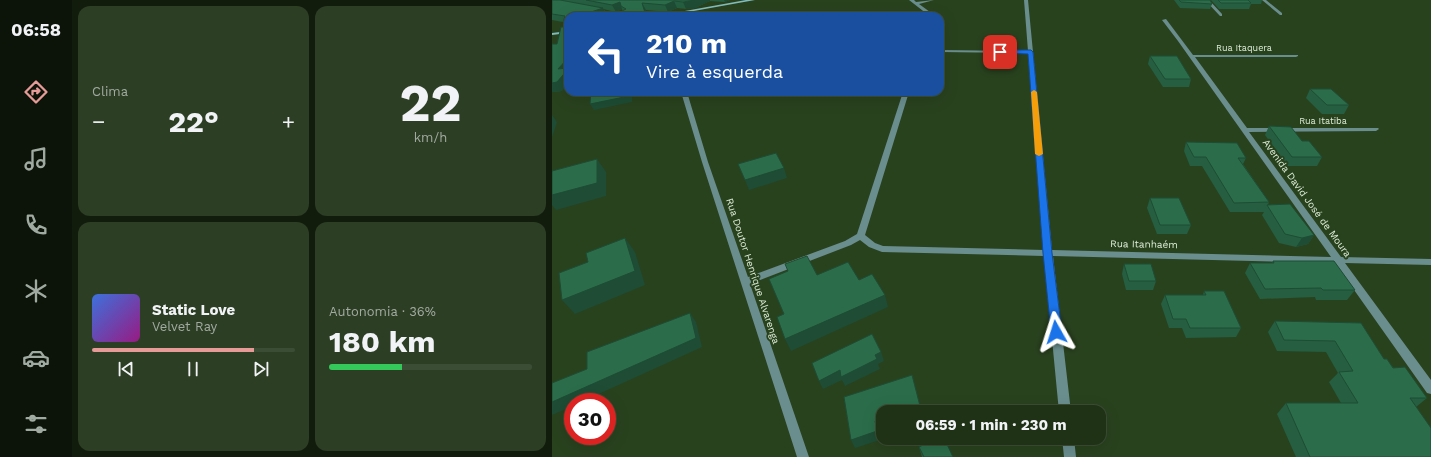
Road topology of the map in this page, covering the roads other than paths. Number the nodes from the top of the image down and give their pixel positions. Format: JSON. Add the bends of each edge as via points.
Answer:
{"nodes":[{"id":1,"x":753,"y":0,"type":"edge"},
{"id":2,"x":932,"y":0,"type":"edge"},
{"id":3,"x":1026,"y":0,"type":"edge"},
{"id":4,"x":1207,"y":0,"type":"edge"},
{"id":5,"x":1264,"y":0,"type":"edge"},
{"id":6,"x":913,"y":1,"type":"edge"},
{"id":7,"x":589,"y":9,"type":"edge"},
{"id":8,"x":605,"y":12,"type":"edge"},
{"id":9,"x":683,"y":12,"type":"edge"},
{"id":10,"x":928,"y":12,"type":"edge"},
{"id":11,"x":1281,"y":14,"type":"dead end"},
{"id":12,"x":1221,"y":15,"type":"dead end"},
{"id":13,"x":1164,"y":20,"type":"dead end"},
{"id":14,"x":564,"y":32,"type":"edge"},
{"id":15,"x":552,"y":34,"type":"edge"},
{"id":16,"x":944,"y":52,"type":"edge"},
{"id":17,"x":1031,"y":52,"type":"junction"},
{"id":18,"x":1192,"y":56,"type":"junction"},
{"id":19,"x":1296,"y":56,"type":"dead end"},
{"id":20,"x":685,"y":96,"type":"edge"},
{"id":21,"x":905,"y":96,"type":"edge"},
{"id":22,"x":1376,"y":129,"type":"dead end"},
{"id":23,"x":1246,"y":130,"type":"junction"},
{"id":24,"x":860,"y":236,"type":"junction"},
{"id":25,"x":1048,"y":253,"type":"junction"},
{"id":26,"x":1340,"y":260,"type":"junction"},
{"id":27,"x":1431,"y":262,"type":"edge"},
{"id":28,"x":745,"y":282,"type":"junction"},
{"id":29,"x":1431,"y":389,"type":"edge"},
{"id":30,"x":1064,"y":405,"type":"edge"},
{"id":31,"x":1069,"y":445,"type":"edge"},
{"id":32,"x":803,"y":457,"type":"edge"},
{"id":33,"x":1070,"y":457,"type":"edge"}],
"edges":[{"from":1,"to":9,"type":"street"},
{"from":2,"to":6,"type":"street"},
{"from":3,"to":17,"type":"street"},
{"from":4,"to":12,"type":"street"},
{"from":5,"to":11,"type":"street"},
{"from":6,"to":10,"type":"street"},
{"from":7,"to":8,"type":"street"},
{"from":13,"to":18,"type":"street","name":"Avenida David José de Moura"},
{"from":14,"to":15,"type":"street"},
{"from":16,"to":17,"type":"street"},
{"from":17,"to":25,"type":"street"},
{"from":18,"to":19,"type":"street","name":"Rua Itaquera"},
{"from":18,"to":23,"type":"street","name":"Avenida David José de Moura"},
{"from":20,"to":28,"type":"street","name":"Rua Doutor Henrique Alvarenga"},
{"from":21,"to":24,"type":"street"},
{"from":22,"to":23,"type":"street","name":"Rua Itatiba"},
{"from":23,"to":26,"type":"street","name":"Avenida David José de Moura"},
{"from":24,"to":25,"type":"street","name":"Rua Itanhaém","via":[[882,249]]},
{"from":24,"to":28,"type":"street","via":[[848,243]]},
{"from":25,"to":26,"type":"street","name":"Rua Itanhaém"},
{"from":25,"to":30,"type":"street"},
{"from":26,"to":27,"type":"street","name":"Rua Itanhaém"},
{"from":26,"to":29,"type":"street","name":"Avenida David José de Moura"},
{"from":28,"to":32,"type":"street","name":"Rua Doutor Henrique Alvarenga"},
{"from":31,"to":33,"type":"street"}]}
